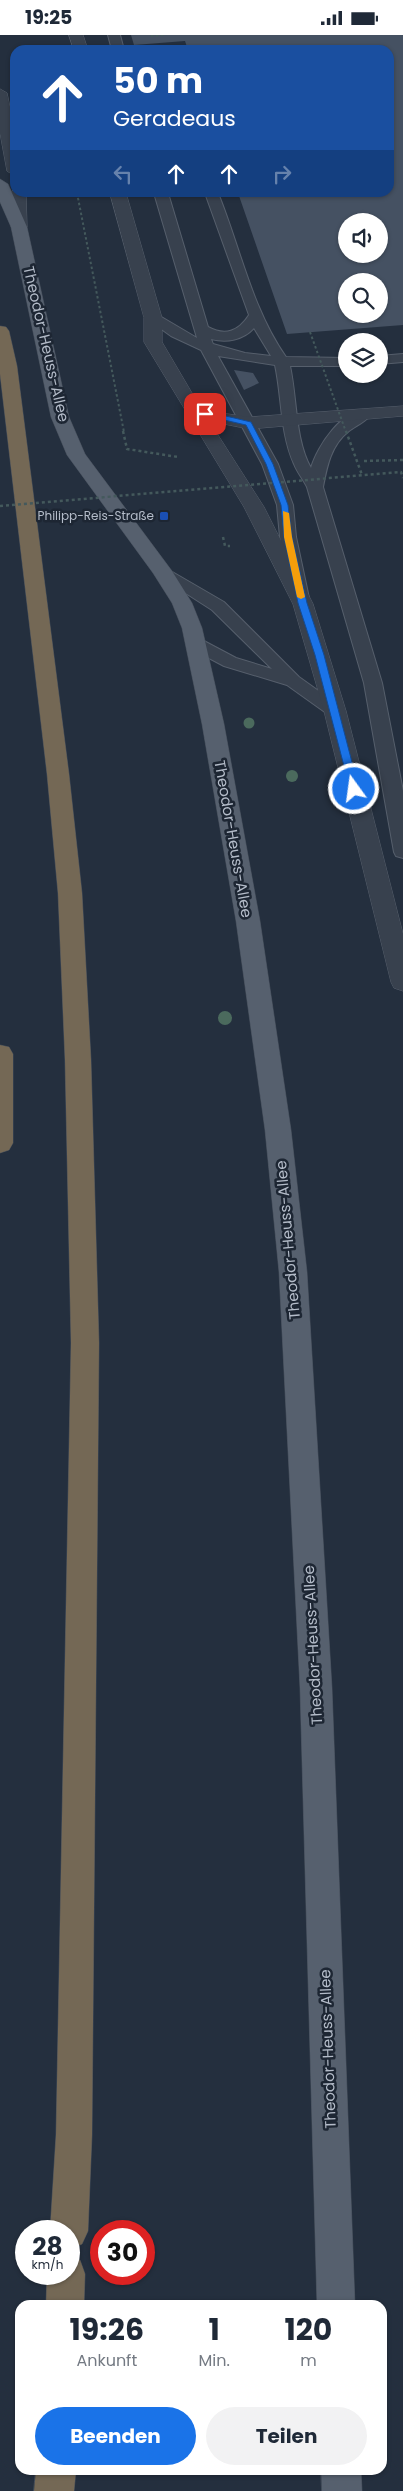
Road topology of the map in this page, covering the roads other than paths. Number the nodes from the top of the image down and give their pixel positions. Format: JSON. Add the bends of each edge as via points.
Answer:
{"nodes":[{"id":1,"x":0,"y":93,"type":"edge"},
{"id":2,"x":10,"y":145,"type":"edge"},
{"id":3,"x":0,"y":184,"type":"edge"},
{"id":4,"x":18,"y":197,"type":"edge"},
{"id":5,"x":119,"y":197,"type":"edge"},
{"id":6,"x":162,"y":197,"type":"edge"},
{"id":7,"x":213,"y":197,"type":"edge"},
{"id":8,"x":19,"y":227,"type":"junction"},
{"id":9,"x":256,"y":315,"type":"junction"},
{"id":10,"x":153,"y":318,"type":"junction"},
{"id":11,"x":204,"y":330,"type":"junction"},
{"id":12,"x":0,"y":331,"type":"edge"},
{"id":13,"x":207,"y":347,"type":"junction"},
{"id":14,"x":403,"y":358,"type":"edge"},
{"id":15,"x":388,"y":359,"type":"edge"},
{"id":16,"x":281,"y":361,"type":"junction"},
{"id":17,"x":338,"y":362,"type":"edge"},
{"id":18,"x":192,"y":409,"type":"junction"},
{"id":19,"x":403,"y":411,"type":"edge"},
{"id":20,"x":364,"y":415,"type":"junction"},
{"id":21,"x":290,"y":421,"type":"junction"},
{"id":22,"x":249,"y":423,"type":"junction"},
{"id":23,"x":315,"y":487,"type":"junction"},
{"id":24,"x":162,"y":571,"type":"junction"},
{"id":25,"x":303,"y":603,"type":"junction"},
{"id":26,"x":196,"y":644,"type":"junction"},
{"id":27,"x":292,"y":681,"type":"junction"},
{"id":28,"x":335,"y":711,"type":"junction"},
{"id":29,"x":403,"y":852,"type":"edge"},
{"id":30,"x":403,"y":981,"type":"edge"},
{"id":31,"x":0,"y":1054,"type":"edge"},
{"id":32,"x":1,"y":1081,"type":"edge"},
{"id":33,"x":0,"y":1143,"type":"edge"},
{"id":34,"x":69,"y":2220,"type":"edge"},
{"id":35,"x":66,"y":2285,"type":"edge"},
{"id":36,"x":65,"y":2300,"type":"edge"},
{"id":37,"x":336,"y":2300,"type":"edge"},
{"id":38,"x":56,"y":2475,"type":"edge"},
{"id":39,"x":341,"y":2475,"type":"edge"},
{"id":40,"x":54,"y":2491,"type":"edge"},
{"id":41,"x":342,"y":2491,"type":"edge"}],
"edges":[{"from":1,"to":2,"type":"street"},
{"from":3,"to":8,"type":"main road","name":"Theodor-Heuss-Allee"},
{"from":4,"to":8,"type":"street","name":"Theodor-Heuss-Allee"},
{"from":5,"to":10,"type":"street"},
{"from":6,"to":11,"type":"lane"},
{"from":7,"to":9,"type":"lane"},
{"from":8,"to":24,"type":"main road","name":"Theodor-Heuss-Allee","via":[[63,424],[89,475]]},
{"from":9,"to":11,"type":"lane","via":[[249,328],[235,335],[212,336]]},
{"from":9,"to":16,"type":"lane"},
{"from":10,"to":13,"type":"lane","via":[[186,340]]},
{"from":10,"to":18,"type":"street","via":[[152,342]]},
{"from":11,"to":13,"type":"lane"},
{"from":12,"to":34,"type":"highway","via":[[8,366],[70,893],[78,1060],[85,1343],[74,2115]]},
{"from":13,"to":16,"type":"lane","via":[[231,356]]},
{"from":13,"to":22,"type":"lane"},
{"from":14,"to":15,"type":"lane"},
{"from":16,"to":17,"type":"lane"},
{"from":16,"to":21,"type":"lane"},
{"from":18,"to":22,"type":"street","via":[[218,418]]},
{"from":18,"to":25,"type":"street","via":[[254,507]]},
{"from":19,"to":20,"type":"street"},
{"from":20,"to":21,"type":"street"},
{"from":20,"to":23,"type":"lane","via":[[339,429],[329,442],[320,462]]},
{"from":21,"to":22,"type":"street"},
{"from":21,"to":23,"type":"lane","via":[[301,463]]},
{"from":22,"to":25,"type":"lane","via":[[270,464],[284,505]]},
{"from":23,"to":29,"type":"lane","via":[[372,683]]},
{"from":24,"to":26,"type":"main road","name":"Theodor-Heuss-Allee","via":[[182,603]]},
{"from":24,"to":27,"type":"lane","via":[[223,611]]},
{"from":25,"to":28,"type":"street"},
{"from":26,"to":27,"type":"lane","via":[[229,663]]},
{"from":26,"to":37,"type":"main road","name":"Theodor-Heuss-Allee","via":[[248,921],[278,1130],[293,1272],[316,1688]]},
{"from":27,"to":28,"type":"lane"},
{"from":28,"to":30,"type":"street"},
{"from":31,"to":32,"type":"highway"},
{"from":32,"to":33,"type":"highway"},
{"from":35,"to":36,"type":"highway"},
{"from":38,"to":40,"type":"highway"},
{"from":39,"to":41,"type":"main road"}]}
